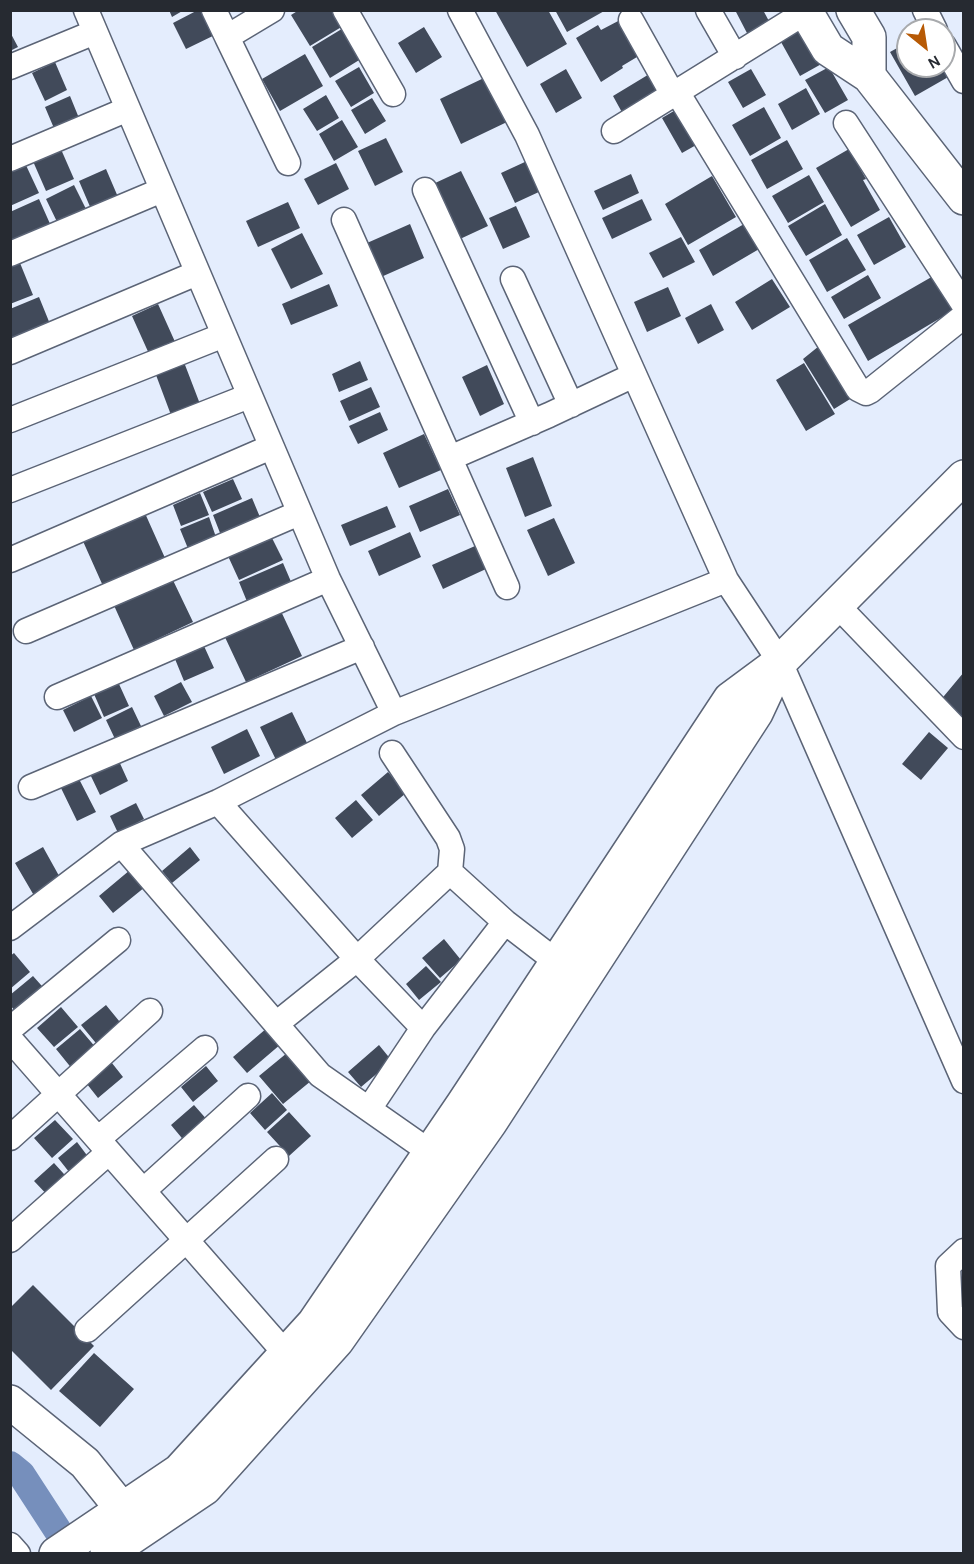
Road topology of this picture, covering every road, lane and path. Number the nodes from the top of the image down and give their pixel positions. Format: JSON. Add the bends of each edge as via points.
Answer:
{"nodes":[{"id":1,"x":214,"y":10,"type":"edge"},
{"id":2,"x":272,"y":10,"type":"edge"},
{"id":3,"x":345,"y":10,"type":"edge"},
{"id":4,"x":460,"y":10,"type":"edge"},
{"id":5,"x":708,"y":10,"type":"edge"},
{"id":6,"x":853,"y":10,"type":"edge"},
{"id":7,"x":807,"y":11,"type":"edge"},
{"id":8,"x":632,"y":20,"type":"dead end"},
{"id":9,"x":90,"y":21,"type":"edge"},
{"id":10,"x":227,"y":38,"type":"junction"},
{"id":11,"x":735,"y":57,"type":"junction"},
{"id":12,"x":10,"y":67,"type":"edge"},
{"id":13,"x":869,"y":76,"type":"junction"},
{"id":14,"x":393,"y":94,"type":"dead end"},
{"id":15,"x":675,"y":94,"type":"junction"},
{"id":16,"x":128,"y":109,"type":"junction"},
{"id":17,"x":846,"y":123,"type":"dead end"},
{"id":18,"x":614,"y":131,"type":"dead end"},
{"id":19,"x":10,"y":159,"type":"edge"},
{"id":20,"x":288,"y":163,"type":"dead end"},
{"id":21,"x":162,"y":190,"type":"junction"},
{"id":22,"x":426,"y":190,"type":"dead end"},
{"id":23,"x":963,"y":198,"type":"edge"},
{"id":24,"x":344,"y":220,"type":"dead end"},
{"id":25,"x":10,"y":254,"type":"edge"},
{"id":26,"x":197,"y":273,"type":"junction"},
{"id":27,"x":513,"y":279,"type":"dead end"},
{"id":28,"x":963,"y":305,"type":"edge"},
{"id":29,"x":963,"y":316,"type":"edge"},
{"id":30,"x":224,"y":335,"type":"junction"},
{"id":31,"x":10,"y":352,"type":"edge"},
{"id":32,"x":634,"y":375,"type":"junction"},
{"id":33,"x":249,"y":396,"type":"junction"},
{"id":34,"x":571,"y":405,"type":"junction"},
{"id":35,"x":10,"y":420,"type":"edge"},
{"id":36,"x":532,"y":423,"type":"junction"},
{"id":37,"x":271,"y":447,"type":"junction"},
{"id":38,"x":450,"y":458,"type":"junction"},
{"id":39,"x":963,"y":477,"type":"edge"},
{"id":40,"x":10,"y":490,"type":"edge"},
{"id":41,"x":299,"y":513,"type":"junction"},
{"id":42,"x":10,"y":560,"type":"edge"},
{"id":43,"x":328,"y":579,"type":"junction"},
{"id":44,"x":726,"y":580,"type":"junction"},
{"id":45,"x":507,"y":586,"type":"dead end"},
{"id":46,"x":837,"y":605,"type":"junction"},
{"id":47,"x":26,"y":631,"type":"dead end"},
{"id":48,"x":362,"y":647,"type":"junction"},
{"id":49,"x":780,"y":662,"type":"junction"},
{"id":50,"x":57,"y":697,"type":"dead end"},
{"id":51,"x":394,"y":713,"type":"junction"},
{"id":52,"x":963,"y":737,"type":"edge"},
{"id":53,"x":392,"y":753,"type":"dead end"},
{"id":54,"x":31,"y":787,"type":"dead end"},
{"id":55,"x":218,"y":802,"type":"junction"},
{"id":56,"x":121,"y":844,"type":"junction"},
{"id":57,"x":450,"y":872,"type":"junction"},
{"id":58,"x":505,"y":922,"type":"junction"},
{"id":59,"x":10,"y":928,"type":"edge"},
{"id":60,"x":118,"y":940,"type":"dead end"},
{"id":61,"x":357,"y":959,"type":"junction"},
{"id":62,"x":557,"y":962,"type":"junction"},
{"id":63,"x":150,"y":1011,"type":"dead end"},
{"id":64,"x":276,"y":1024,"type":"junction"},
{"id":65,"x":423,"y":1028,"type":"junction"},
{"id":66,"x":10,"y":1029,"type":"edge"},
{"id":67,"x":10,"y":1039,"type":"edge"},
{"id":68,"x":205,"y":1048,"type":"dead end"},
{"id":69,"x":963,"y":1082,"type":"edge"},
{"id":70,"x":58,"y":1094,"type":"junction"},
{"id":71,"x":248,"y":1096,"type":"dead end"},
{"id":72,"x":369,"y":1109,"type":"junction"},
{"id":73,"x":10,"y":1138,"type":"edge"},
{"id":74,"x":103,"y":1145,"type":"junction"},
{"id":75,"x":430,"y":1152,"type":"junction"},
{"id":76,"x":276,"y":1159,"type":"dead end"},
{"id":77,"x":143,"y":1191,"type":"junction"},
{"id":78,"x":10,"y":1240,"type":"edge"},
{"id":79,"x":187,"y":1241,"type":"junction"},
{"id":80,"x":963,"y":1251,"type":"edge"},
{"id":81,"x":963,"y":1327,"type":"edge"},
{"id":82,"x":87,"y":1330,"type":"dead end"},
{"id":83,"x":286,"y":1354,"type":"junction"},
{"id":84,"x":10,"y":1402,"type":"edge"},
{"id":85,"x":122,"y":1536,"type":"edge"},
{"id":86,"x":10,"y":1545,"type":"edge"},
{"id":87,"x":18,"y":1554,"type":"edge"},
{"id":88,"x":56,"y":1554,"type":"edge"}],
"edges":[{"from":1,"to":10,"type":"street"},
{"from":2,"to":10,"type":"street"},
{"from":3,"to":14,"type":"street"},
{"from":4,"to":32,"type":"street","via":[[527,135]]},
{"from":5,"to":11,"type":"street"},
{"from":6,"to":13,"type":"main road","via":[[868,37]]},
{"from":7,"to":11,"type":"street"},
{"from":7,"to":13,"type":"main road","via":[[828,49]]},
{"from":8,"to":15,"type":"street"},
{"from":9,"to":12,"type":"street"},
{"from":9,"to":16,"type":"street"},
{"from":10,"to":20,"type":"street"},
{"from":11,"to":15,"type":"street"},
{"from":13,"to":23,"type":"main road"},
{"from":15,"to":18,"type":"street"},
{"from":15,"to":29,"type":"street","via":[[858,389],[870,391]]},
{"from":16,"to":19,"type":"street"},
{"from":16,"to":21,"type":"street"},
{"from":17,"to":28,"type":"street"},
{"from":21,"to":25,"type":"street"},
{"from":21,"to":26,"type":"street"},
{"from":22,"to":36,"type":"street"},
{"from":24,"to":38,"type":"street"},
{"from":26,"to":30,"type":"street"},
{"from":26,"to":31,"type":"street"},
{"from":27,"to":34,"type":"street"},
{"from":30,"to":33,"type":"street"},
{"from":30,"to":35,"type":"street"},
{"from":32,"to":34,"type":"street"},
{"from":32,"to":44,"type":"street"},
{"from":33,"to":37,"type":"street"},
{"from":33,"to":40,"type":"street"},
{"from":34,"to":36,"type":"street"},
{"from":36,"to":38,"type":"street"},
{"from":37,"to":41,"type":"street"},
{"from":37,"to":42,"type":"street"},
{"from":38,"to":45,"type":"street"},
{"from":39,"to":46,"type":"main road"},
{"from":41,"to":43,"type":"street"},
{"from":41,"to":47,"type":"street"},
{"from":43,"to":48,"type":"street"},
{"from":43,"to":50,"type":"street"},
{"from":44,"to":49,"type":"street"},
{"from":44,"to":51,"type":"street"},
{"from":46,"to":49,"type":"main road"},
{"from":46,"to":52,"type":"street"},
{"from":48,"to":51,"type":"street"},
{"from":48,"to":54,"type":"street"},
{"from":49,"to":62,"type":"main road","via":[[730,699]]},
{"from":49,"to":69,"type":"street"},
{"from":49,"to":85,"type":"main road","via":[[756,713],[496,1113],[337,1341],[205,1488]]},
{"from":51,"to":55,"type":"street"},
{"from":53,"to":57,"type":"street","via":[[448,838],[452,849]]},
{"from":55,"to":56,"type":"street"},
{"from":55,"to":61,"type":"street"},
{"from":56,"to":59,"type":"street"},
{"from":56,"to":64,"type":"street"},
{"from":57,"to":58,"type":"street"},
{"from":57,"to":61,"type":"street"},
{"from":58,"to":62,"type":"street"},
{"from":58,"to":65,"type":"street"},
{"from":60,"to":66,"type":"street"},
{"from":61,"to":64,"type":"street"},
{"from":61,"to":65,"type":"street"},
{"from":62,"to":75,"type":"main road"},
{"from":63,"to":70,"type":"street"},
{"from":64,"to":72,"type":"street","via":[[320,1075]]},
{"from":65,"to":72,"type":"street"},
{"from":67,"to":70,"type":"street"},
{"from":68,"to":74,"type":"street"},
{"from":70,"to":73,"type":"street"},
{"from":70,"to":74,"type":"street"},
{"from":71,"to":77,"type":"street"},
{"from":72,"to":75,"type":"street"},
{"from":74,"to":77,"type":"street"},
{"from":74,"to":78,"type":"street"},
{"from":75,"to":83,"type":"main road","via":[[314,1323]]},
{"from":76,"to":79,"type":"street"},
{"from":77,"to":79,"type":"street"},
{"from":79,"to":82,"type":"street"},
{"from":79,"to":83,"type":"street"},
{"from":80,"to":81,"type":"street","via":[[948,1266],[950,1312]]},
{"from":83,"to":85,"type":"main road"},
{"from":84,"to":85,"type":"main road","via":[[85,1463]]},
{"from":85,"to":88,"type":"main road"},
{"from":86,"to":87,"type":"street"}]}
